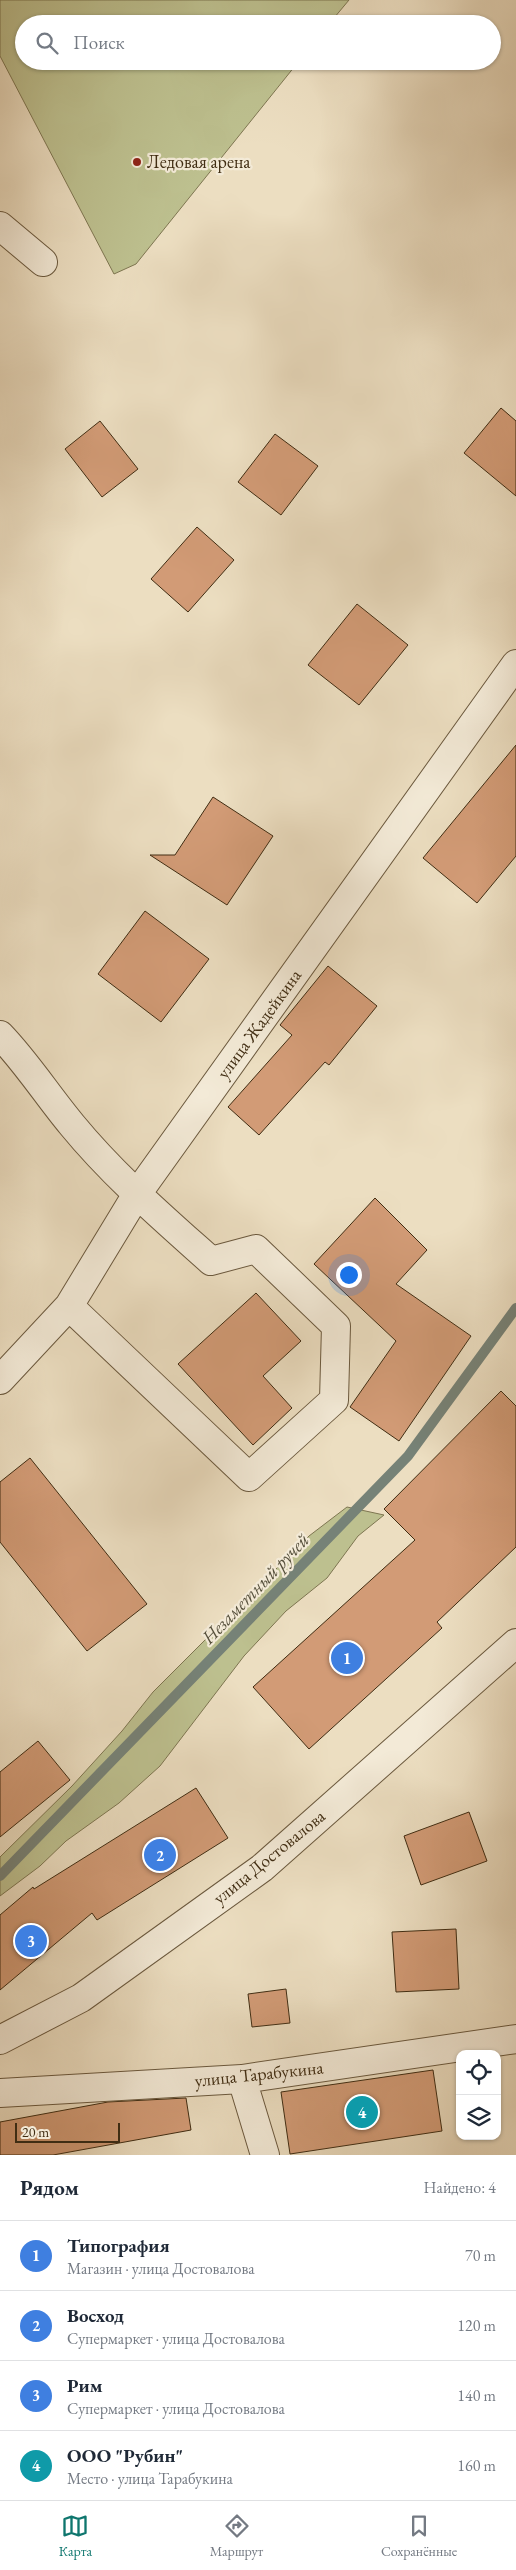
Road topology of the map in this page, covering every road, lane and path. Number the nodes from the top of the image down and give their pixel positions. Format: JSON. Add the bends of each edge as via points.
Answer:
{"nodes":[{"id":1,"x":0,"y":226,"type":"edge"},
{"id":2,"x":43,"y":262,"type":"dead end"},
{"id":3,"x":516,"y":664,"type":"edge"},
{"id":4,"x":0,"y":1035,"type":"edge"},
{"id":5,"x":137,"y":1194,"type":"junction"},
{"id":6,"x":69,"y":1306,"type":"junction"},
{"id":7,"x":0,"y":1380,"type":"edge"},
{"id":8,"x":516,"y":1643,"type":"edge"},
{"id":9,"x":516,"y":2039,"type":"edge"},
{"id":10,"x":0,"y":2040,"type":"edge"},
{"id":11,"x":242,"y":2079,"type":"junction"},
{"id":12,"x":0,"y":2093,"type":"edge"},
{"id":13,"x":266,"y":2155,"type":"edge"}],
"edges":[{"from":1,"to":2,"type":"street"},
{"from":3,"to":5,"type":"street","name":"улица Жадейкина"},
{"from":4,"to":5,"type":"street","via":[[18,1053],[72,1126]]},
{"from":5,"to":6,"type":"street","name":"улица Жадейкина"},
{"from":5,"to":6,"type":"street","via":[[211,1261],[256,1249],[336,1326],[334,1400],[249,1477]]},
{"from":6,"to":7,"type":"street","name":"улица Жадейкина"},
{"from":8,"to":10,"type":"street","name":"улица Достовалова","via":[[262,1868],[81,1998]]},
{"from":9,"to":11,"type":"street","name":"улица Тарабукина"},
{"from":11,"to":12,"type":"street","name":"улица Тарабукина"},
{"from":11,"to":13,"type":"street"}]}
